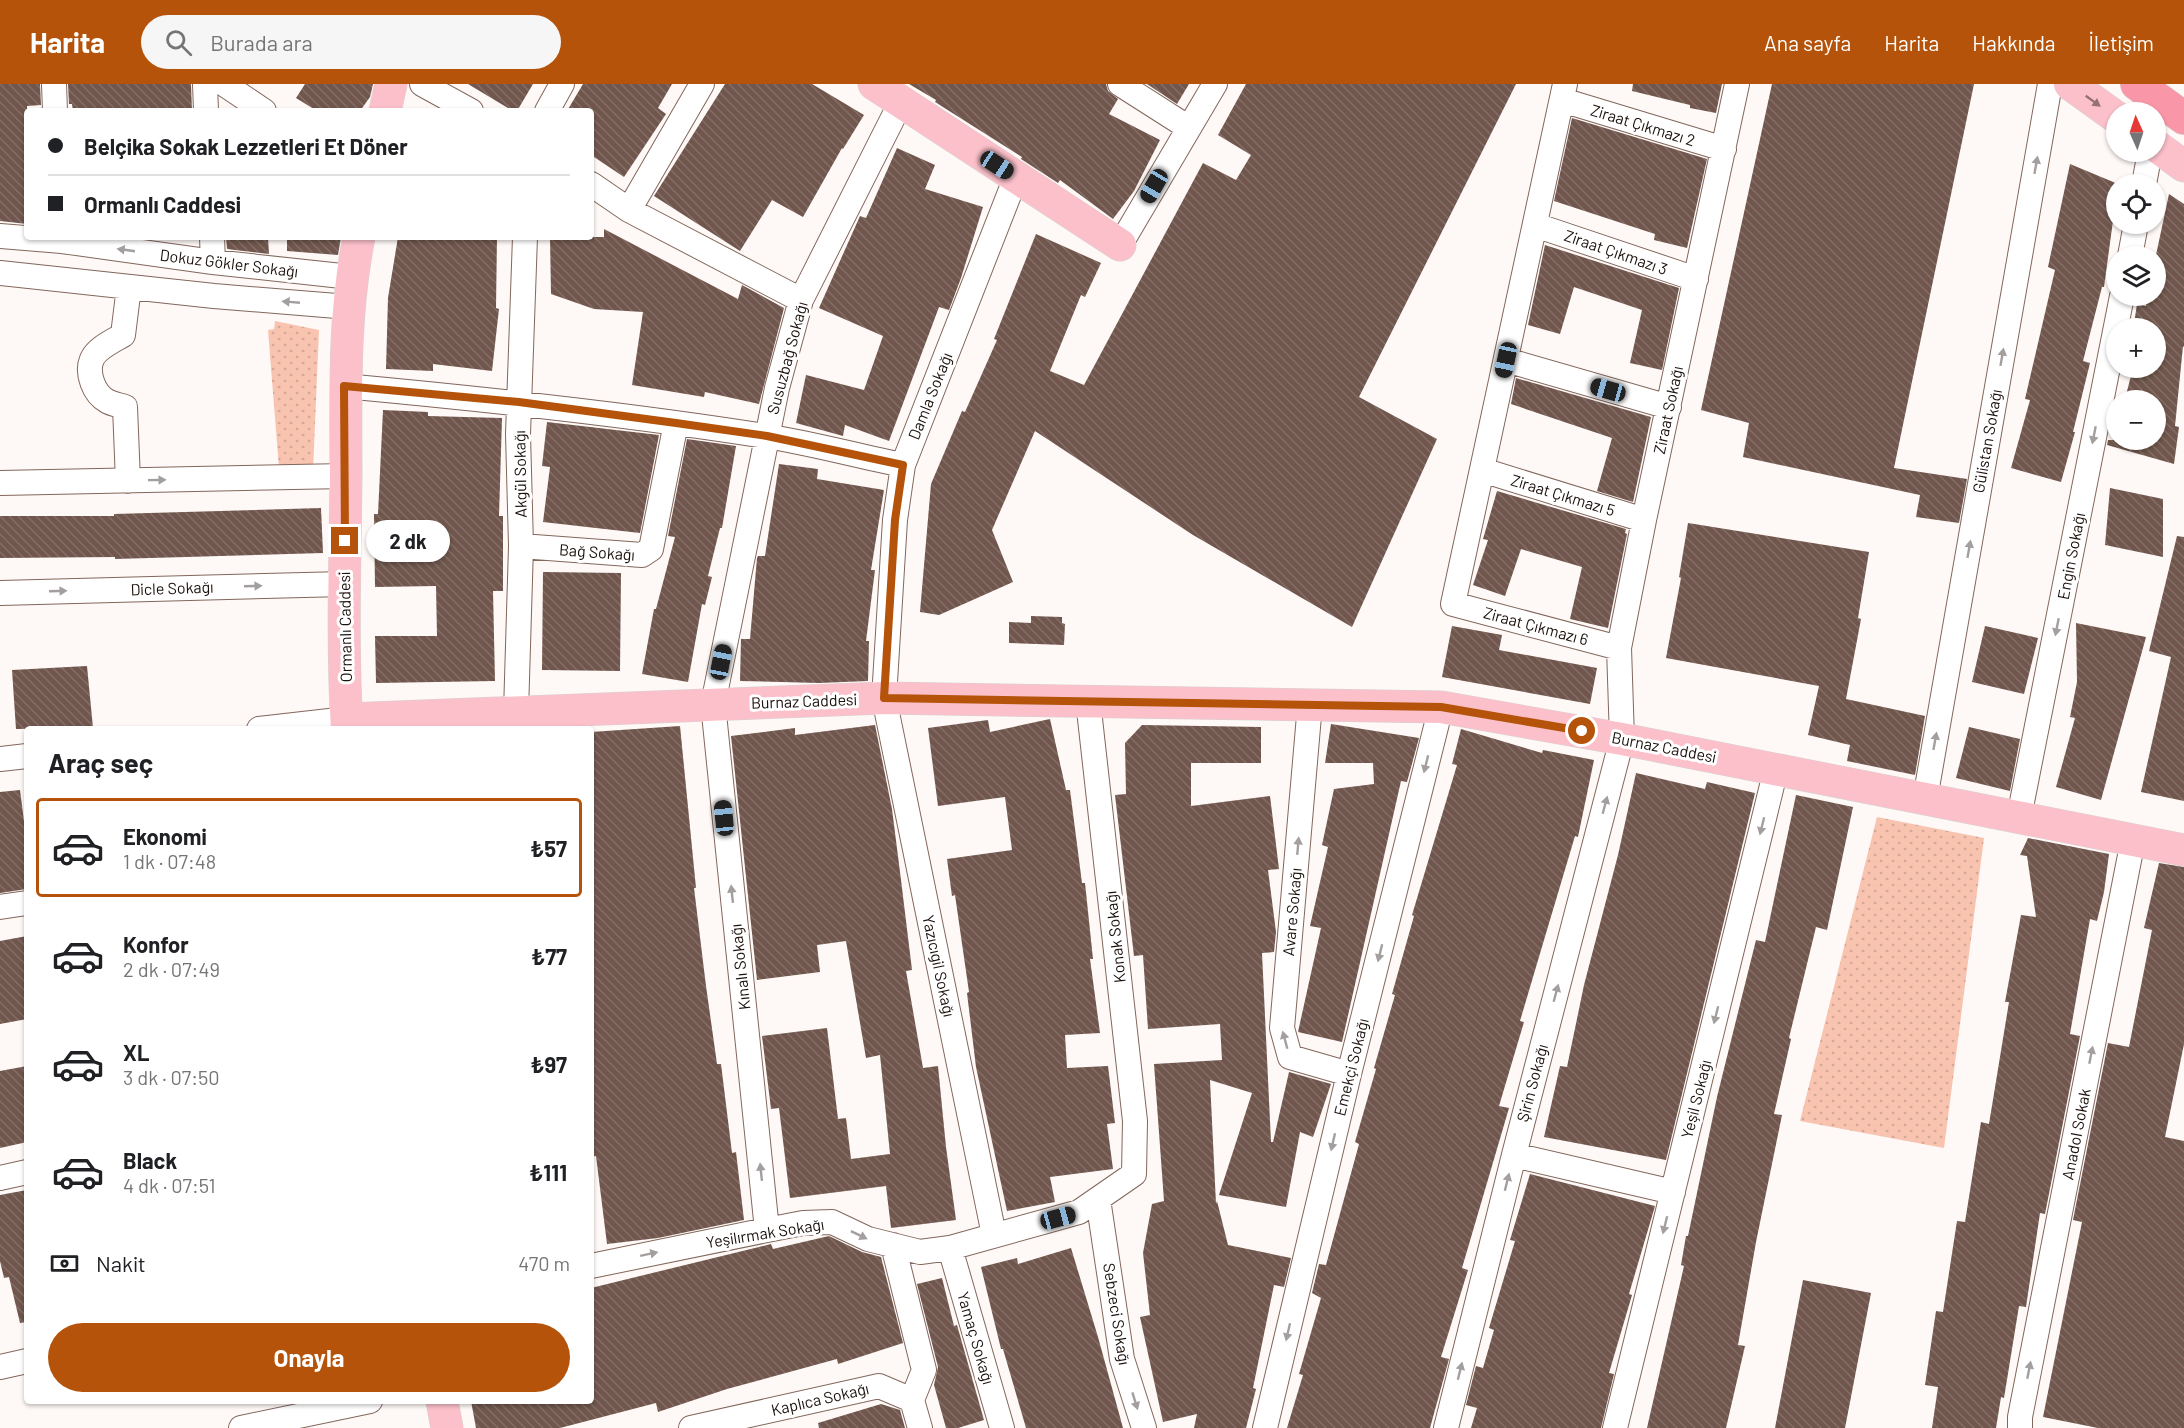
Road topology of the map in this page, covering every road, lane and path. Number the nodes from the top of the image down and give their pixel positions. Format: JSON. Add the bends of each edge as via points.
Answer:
{"nodes":[{"id":1,"x":54,"y":84,"type":"edge"},
{"id":2,"x":205,"y":84,"type":"edge"},
{"id":3,"x":224,"y":84,"type":"edge"},
{"id":4,"x":391,"y":84,"type":"edge"},
{"id":5,"x":422,"y":84,"type":"edge"},
{"id":6,"x":562,"y":84,"type":"edge"},
{"id":7,"x":702,"y":84,"type":"edge"},
{"id":8,"x":874,"y":84,"type":"edge"},
{"id":9,"x":1120,"y":84,"type":"edge"},
{"id":10,"x":1215,"y":84,"type":"edge"},
{"id":11,"x":1737,"y":84,"type":"edge"},
{"id":12,"x":2050,"y":84,"type":"edge"},
{"id":13,"x":2070,"y":84,"type":"edge"},
{"id":14,"x":2137,"y":84,"type":"edge"},
{"id":15,"x":1564,"y":92,"type":"edge"},
{"id":16,"x":901,"y":102,"type":"junction"},
{"id":17,"x":56,"y":108,"type":"edge"},
{"id":18,"x":206,"y":108,"type":"edge"},
{"id":19,"x":260,"y":108,"type":"edge"},
{"id":20,"x":386,"y":108,"type":"edge"},
{"id":21,"x":466,"y":108,"type":"edge"},
{"id":22,"x":549,"y":108,"type":"edge"},
{"id":23,"x":2106,"y":110,"type":"edge"},
{"id":24,"x":2184,"y":118,"type":"edge"},
{"id":25,"x":1189,"y":128,"type":"junction"},
{"id":26,"x":1724,"y":150,"type":"junction"},
{"id":27,"x":2166,"y":153,"type":"edge"},
{"id":28,"x":2184,"y":166,"type":"edge"},
{"id":29,"x":1016,"y":177,"type":"junction"},
{"id":30,"x":594,"y":186,"type":"edge"},
{"id":31,"x":629,"y":210,"type":"junction"},
{"id":32,"x":1535,"y":225,"type":"junction"},
{"id":33,"x":0,"y":236,"type":"edge"},
{"id":34,"x":24,"y":237,"type":"edge"},
{"id":35,"x":69,"y":240,"type":"edge"},
{"id":36,"x":212,"y":240,"type":"edge"},
{"id":37,"x":359,"y":240,"type":"edge"},
{"id":38,"x":525,"y":240,"type":"edge"},
{"id":39,"x":1120,"y":245,"type":"joint"},
{"id":40,"x":213,"y":262,"type":"junction"},
{"id":41,"x":0,"y":273,"type":"edge"},
{"id":42,"x":1696,"y":279,"type":"junction"},
{"id":43,"x":129,"y":286,"type":"junction"},
{"id":44,"x":350,"y":292,"type":"junction"},
{"id":45,"x":801,"y":300,"type":"junction"},
{"id":46,"x":2120,"y":306,"type":"edge"},
{"id":47,"x":1506,"y":360,"type":"junction"},
{"id":48,"x":344,"y":386,"type":"junction"},
{"id":49,"x":519,"y":402,"type":"junction"},
{"id":50,"x":1669,"y":407,"type":"junction"},
{"id":51,"x":676,"y":423,"type":"junction"},
{"id":52,"x":767,"y":436,"type":"junction"},
{"id":53,"x":903,"y":465,"type":"junction"},
{"id":54,"x":1482,"y":470,"type":"junction"},
{"id":55,"x":346,"y":476,"type":"junction"},
{"id":56,"x":128,"y":481,"type":"junction"},
{"id":57,"x":0,"y":483,"type":"edge"},
{"id":58,"x":1644,"y":520,"type":"junction"},
{"id":59,"x":521,"y":546,"type":"junction"},
{"id":60,"x":344,"y":584,"type":"junction"},
{"id":61,"x":0,"y":593,"type":"edge"},
{"id":62,"x":1619,"y":648,"type":"junction"},
{"id":63,"x":884,"y":698,"type":"junction"},
{"id":64,"x":1088,"y":701,"type":"junction"},
{"id":65,"x":713,"y":704,"type":"junction"},
{"id":66,"x":1310,"y":705,"type":"junction"},
{"id":67,"x":1441,"y":707,"type":"junction"},
{"id":68,"x":518,"y":721,"type":"edge"},
{"id":69,"x":347,"y":724,"type":"edge"},
{"id":70,"x":312,"y":726,"type":"edge"},
{"id":71,"x":1622,"y":739,"type":"junction"},
{"id":72,"x":24,"y":756,"type":"edge"},
{"id":73,"x":0,"y":759,"type":"edge"},
{"id":74,"x":1776,"y":769,"type":"junction"},
{"id":75,"x":1925,"y":799,"type":"junction"},
{"id":76,"x":2019,"y":817,"type":"junction"},
{"id":77,"x":2133,"y":840,"type":"junction"},
{"id":78,"x":2184,"y":850,"type":"edge"},
{"id":79,"x":24,"y":903,"type":"edge"},
{"id":80,"x":0,"y":907,"type":"edge"},
{"id":81,"x":1349,"y":1074,"type":"junction"},
{"id":82,"x":1514,"y":1155,"type":"junction"},
{"id":83,"x":24,"y":1173,"type":"edge"},
{"id":84,"x":1134,"y":1174,"type":"joint"},
{"id":85,"x":0,"y":1178,"type":"edge"},
{"id":86,"x":1673,"y":1192,"type":"junction"},
{"id":87,"x":1098,"y":1199,"type":"junction"},
{"id":88,"x":766,"y":1230,"type":"junction"},
{"id":89,"x":994,"y":1235,"type":"junction"},
{"id":90,"x":893,"y":1245,"type":"junction"},
{"id":91,"x":950,"y":1248,"type":"junction"},
{"id":92,"x":594,"y":1265,"type":"edge"},
{"id":93,"x":891,"y":1272,"type":"dead end"},
{"id":94,"x":913,"y":1354,"type":"dead end"},
{"id":95,"x":24,"y":1362,"type":"edge"},
{"id":96,"x":0,"y":1367,"type":"edge"},
{"id":97,"x":912,"y":1400,"type":"junction"},
{"id":98,"x":356,"y":1404,"type":"edge"},
{"id":99,"x":443,"y":1404,"type":"edge"},
{"id":100,"x":241,"y":1428,"type":"edge"},
{"id":101,"x":447,"y":1428,"type":"edge"},
{"id":102,"x":691,"y":1428,"type":"edge"},
{"id":103,"x":920,"y":1428,"type":"edge"},
{"id":104,"x":1002,"y":1428,"type":"edge"},
{"id":105,"x":1144,"y":1428,"type":"edge"},
{"id":106,"x":1265,"y":1428,"type":"edge"},
{"id":107,"x":1446,"y":1428,"type":"edge"},
{"id":108,"x":1615,"y":1428,"type":"edge"},
{"id":109,"x":2020,"y":1428,"type":"edge"}],
"edges":[{"from":1,"to":17,"type":"street"},
{"from":2,"to":18,"type":"street"},
{"from":3,"to":19,"type":"street"},
{"from":4,"to":20,"type":"main road"},
{"from":5,"to":21,"type":"street"},
{"from":6,"to":22,"type":"street"},
{"from":7,"to":31,"type":"street"},
{"from":8,"to":16,"type":"main road"},
{"from":9,"to":25,"type":"street"},
{"from":10,"to":25,"type":"street"},
{"from":11,"to":26,"type":"street","name":"Ziraat Sokağı"},
{"from":75,"to":12,"type":"street","name":"Gülistan Sokağı","one_way":true},
{"from":13,"to":23,"type":"main road","one_way":true},
{"from":14,"to":24,"type":"highway"},
{"from":15,"to":26,"type":"street","name":"Ziraat Çıkmazı 2"},
{"from":15,"to":32,"type":"street"},
{"from":16,"to":29,"type":"main road"},
{"from":16,"to":45,"type":"street","name":"Susuzbağ Sokağı"},
{"from":25,"to":39,"type":"street"},
{"from":26,"to":42,"type":"street","name":"Ziraat Sokağı"},
{"from":27,"to":28,"type":"main road"},
{"from":29,"to":39,"type":"main road"},
{"from":29,"to":53,"type":"street","name":"Damla Sokağı"},
{"from":30,"to":31,"type":"street"},
{"from":31,"to":45,"type":"street"},
{"from":32,"to":42,"type":"street","name":"Ziraat Çıkmazı 3"},
{"from":32,"to":47,"type":"street"},
{"from":33,"to":34,"type":"street","name":"Dokuz Gökler Sokağı"},
{"from":40,"to":35,"type":"street","name":"Dokuz Gökler Sokağı","one_way":true},
{"from":36,"to":40,"type":"street"},
{"from":37,"to":44,"type":"main road","name":"Ormanlı Caddesi"},
{"from":38,"to":49,"type":"street","name":"Akgül Sokağı"},
{"from":40,"to":44,"type":"street","name":"Dokuz Gökler Sokağı"},
{"from":41,"to":43,"type":"street"},
{"from":42,"to":50,"type":"street","name":"Ziraat Sokağı"},
{"from":44,"to":43,"type":"street","one_way":true},
{"from":43,"to":56,"type":"street","via":[[123,335],[93,358],[91,368],[91,381],[99,395],[125,407]]},
{"from":44,"to":48,"type":"main road","name":"Ormanlı Caddesi"},
{"from":45,"to":52,"type":"street","name":"Susuzbağ Sokağı"},
{"from":46,"to":76,"type":"street","name":"Engin Sokağı","one_way":true},
{"from":47,"to":50,"type":"street"},
{"from":47,"to":54,"type":"street"},
{"from":48,"to":49,"type":"street"},
{"from":48,"to":55,"type":"main road","name":"Ormanlı Caddesi"},
{"from":49,"to":51,"type":"street"},
{"from":49,"to":59,"type":"street","name":"Akgül Sokağı"},
{"from":50,"to":58,"type":"street","name":"Ziraat Sokağı"},
{"from":51,"to":52,"type":"street"},
{"from":51,"to":59,"type":"street","name":"Bağ Sokağı","via":[[651,549],[642,555]]},
{"from":52,"to":53,"type":"street"},
{"from":52,"to":65,"type":"street","name":"Susuzbağ Sokağı"},
{"from":53,"to":63,"type":"street","name":"Damla Sokağı","via":[[895,520]]},
{"from":54,"to":58,"type":"street","name":"Ziraat Çıkmazı 5"},
{"from":54,"to":62,"type":"street","name":"Ziraat Çıkmazı 6","via":[[1453,604]]},
{"from":56,"to":55,"type":"street","one_way":true},
{"from":55,"to":60,"type":"main road","name":"Ormanlı Caddesi"},
{"from":56,"to":57,"type":"street"},
{"from":58,"to":62,"type":"street","name":"Ziraat Sokağı"},
{"from":59,"to":68,"type":"street","name":"Akgül Sokağı"},
{"from":61,"to":60,"type":"street","name":"Dicle Sokağı","one_way":true},
{"from":60,"to":69,"type":"main road","name":"Ormanlı Caddesi"},
{"from":62,"to":71,"type":"street","name":"Ziraat Sokağı"},
{"from":63,"to":64,"type":"main road","name":"Burnaz Caddesi"},
{"from":63,"to":65,"type":"main road","name":"Burnaz Caddesi"},
{"from":63,"to":89,"type":"street","name":"Yazıcıgil Sokağı"},
{"from":64,"to":66,"type":"main road","name":"Burnaz Caddesi"},
{"from":64,"to":84,"type":"street","name":"Konak Sokağı","via":[[1135,1121]]},
{"from":65,"to":68,"type":"main road","name":"Burnaz Caddesi"},
{"from":88,"to":65,"type":"street","name":"Kınalı Sokağı","one_way":true},
{"from":66,"to":67,"type":"main road","name":"Burnaz Caddesi"},
{"from":81,"to":66,"type":"street","name":"Avare Sokağı","one_way":true,"via":[[1290,1057],[1282,1028]]},
{"from":67,"to":71,"type":"main road","name":"Burnaz Caddesi"},
{"from":67,"to":81,"type":"street","name":"Emekçi Sokağı","one_way":true},
{"from":68,"to":69,"type":"main road","name":"Burnaz Caddesi"},
{"from":69,"to":70,"type":"street"},
{"from":71,"to":74,"type":"main road","name":"Burnaz Caddesi"},
{"from":82,"to":71,"type":"street","name":"Şirin Sokağı","one_way":true},
{"from":72,"to":73,"type":"street"},
{"from":74,"to":75,"type":"main road","name":"Burnaz Caddesi"},
{"from":74,"to":86,"type":"street","name":"Yeşil Sokağı","one_way":true},
{"from":75,"to":76,"type":"main road","name":"Burnaz Caddesi"},
{"from":76,"to":77,"type":"main road","name":"Burnaz Caddesi"},
{"from":77,"to":78,"type":"main road","name":"Burnaz Caddesi"},
{"from":109,"to":77,"type":"street","name":"Anadol Sokak","one_way":true},
{"from":79,"to":80,"type":"street"},
{"from":81,"to":106,"type":"street","name":"Emekçi Sokağı","one_way":true},
{"from":82,"to":86,"type":"street"},
{"from":107,"to":82,"type":"street","name":"Şirin Sokağı","one_way":true},
{"from":83,"to":85,"type":"street"},
{"from":84,"to":87,"type":"street","name":"Yeşilırmak Sokağı"},
{"from":86,"to":108,"type":"street","name":"Yeşil Sokağı","one_way":true},
{"from":87,"to":89,"type":"street","name":"Yeşilırmak Sokağı","via":[[1079,1212]]},
{"from":87,"to":105,"type":"street","name":"Sebzeci Sokağı","one_way":true,"via":[[1122,1359]]},
{"from":88,"to":90,"type":"street","name":"Yeşilırmak Sokağı","one_way":true,"via":[[832,1222],[868,1239]]},
{"from":92,"to":88,"type":"street","name":"Yeşilırmak Sokağı","one_way":true},
{"from":89,"to":91,"type":"street","name":"Yeşilırmak Sokağı"},
{"from":90,"to":91,"type":"street","name":"Yeşilırmak Sokağı","via":[[920,1252]]},
{"from":90,"to":97,"type":"street","via":[[924,1370]]},
{"from":91,"to":104,"type":"street","name":"Yamaç Sokağı"},
{"from":93,"to":94,"type":"street"},
{"from":95,"to":96,"type":"street"},
{"from":97,"to":102,"type":"street","name":"Kaplıca Sokağı","via":[[879,1386]]},
{"from":97,"to":103,"type":"street"},
{"from":98,"to":100,"type":"street"},
{"from":99,"to":101,"type":"main road"}]}
